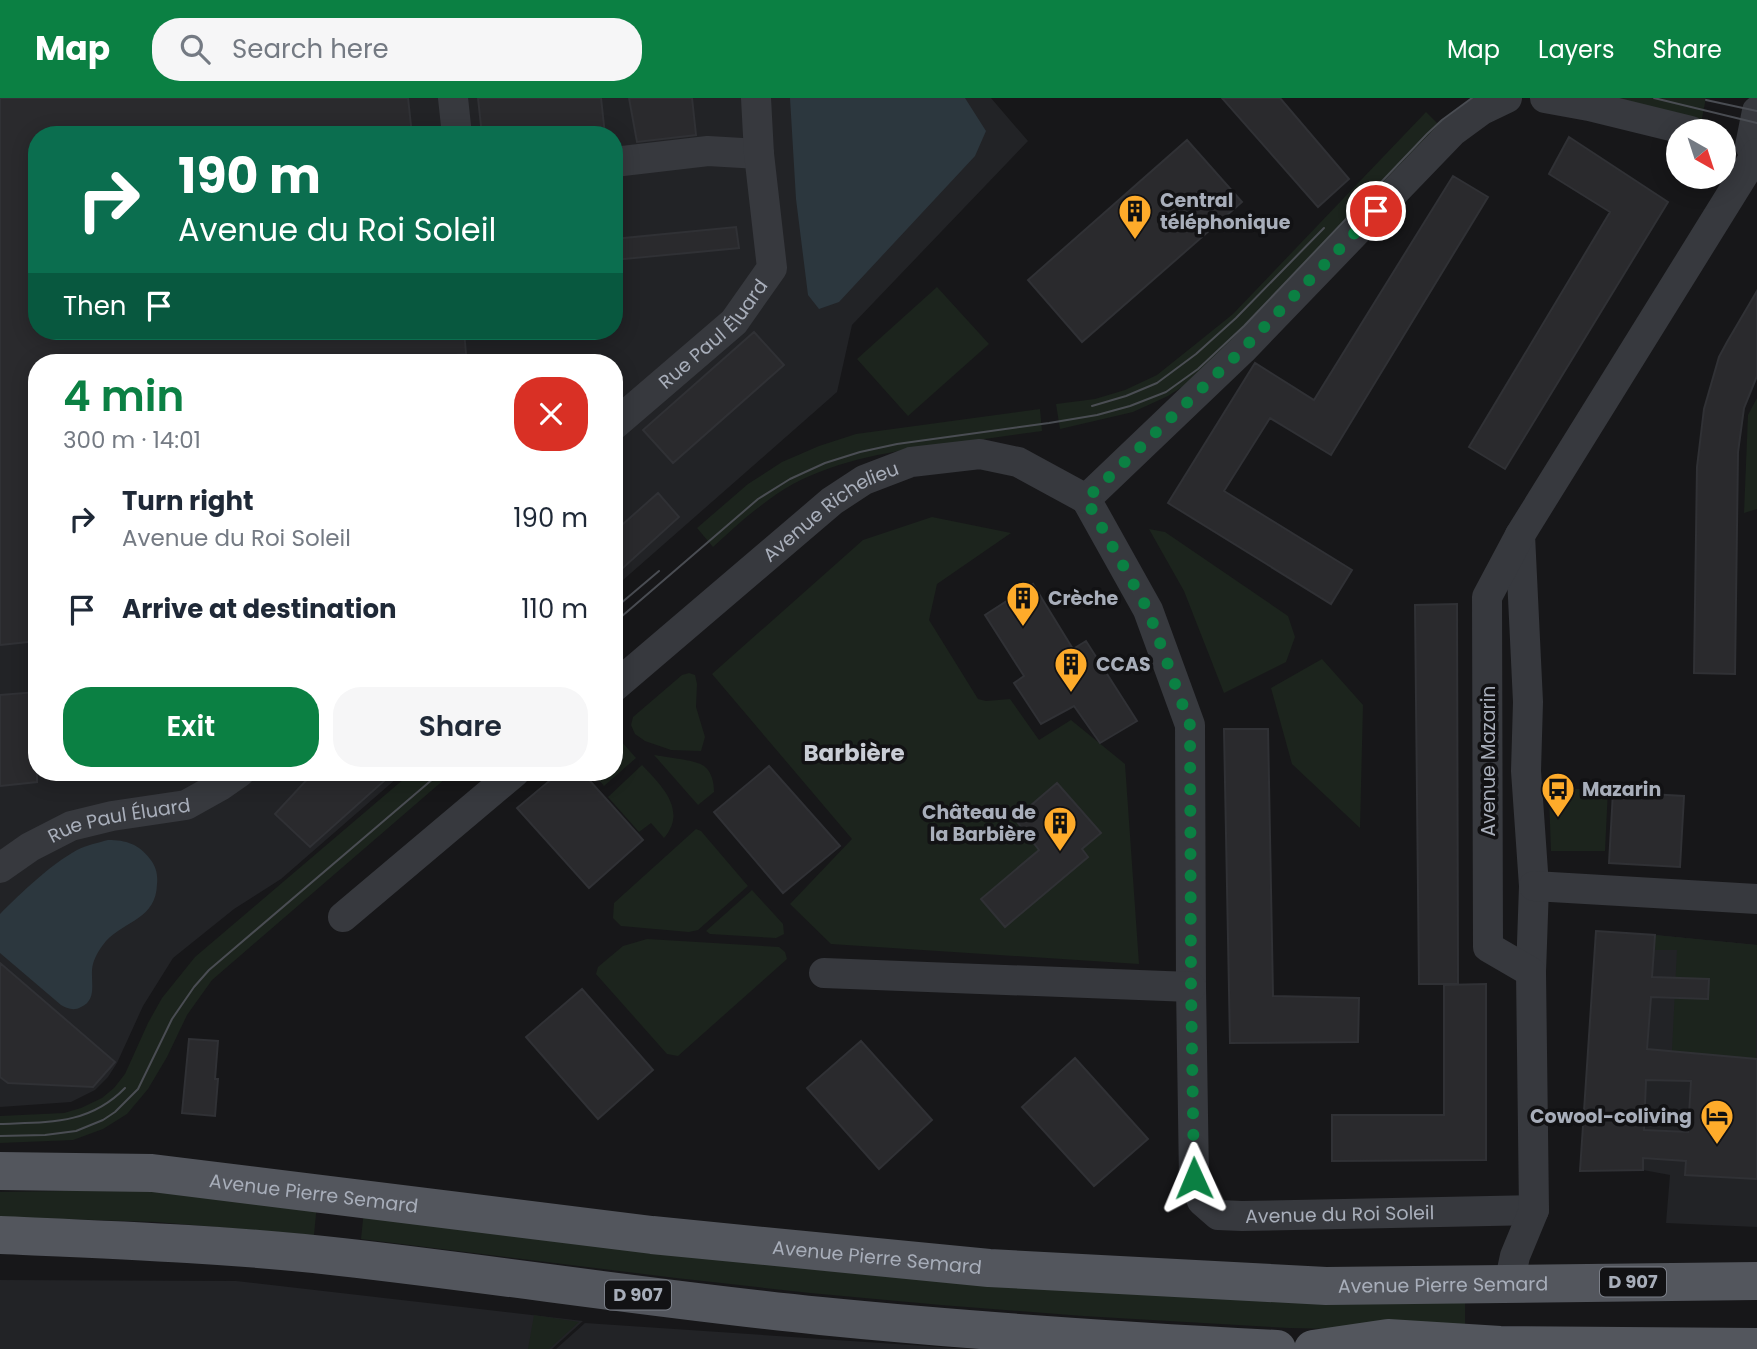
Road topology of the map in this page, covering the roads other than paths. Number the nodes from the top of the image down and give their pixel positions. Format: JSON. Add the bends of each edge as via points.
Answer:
{"nodes":[{"id":1,"x":453,"y":98,"type":"edge"},
{"id":2,"x":756,"y":98,"type":"edge"},
{"id":3,"x":1507,"y":98,"type":"edge"},
{"id":4,"x":1545,"y":98,"type":"edge"},
{"id":5,"x":1757,"y":111,"type":"edge"},
{"id":6,"x":1666,"y":125,"type":"edge"},
{"id":7,"x":456,"y":126,"type":"edge"},
{"id":8,"x":1747,"y":147,"type":"edge"},
{"id":9,"x":759,"y":154,"type":"junction"},
{"id":10,"x":623,"y":161,"type":"edge"},
{"id":11,"x":623,"y":417,"type":"edge"},
{"id":12,"x":1086,"y":499,"type":"junction"},
{"id":13,"x":1520,"y":535,"type":"junction"},
{"id":14,"x":623,"y":679,"type":"edge"},
{"id":15,"x":227,"y":781,"type":"edge"},
{"id":16,"x":504,"y":781,"type":"edge"},
{"id":17,"x":0,"y":868,"type":"edge"},
{"id":18,"x":1534,"y":886,"type":"junction"},
{"id":19,"x":1757,"y":899,"type":"edge"},
{"id":20,"x":343,"y":917,"type":"dead end"},
{"id":21,"x":1531,"y":972,"type":"junction"},
{"id":22,"x":824,"y":973,"type":"dead end"},
{"id":23,"x":1191,"y":987,"type":"junction"},
{"id":24,"x":0,"y":1171,"type":"edge"},
{"id":25,"x":1534,"y":1210,"type":"junction"},
{"id":26,"x":0,"y":1235,"type":"edge"},
{"id":27,"x":1757,"y":1281,"type":"edge"},
{"id":28,"x":1510,"y":1284,"type":"junction"},
{"id":29,"x":1757,"y":1321,"type":"edge"},
{"id":30,"x":1388,"y":1338,"type":"junction"},
{"id":31,"x":1757,"y":1348,"type":"edge"},
{"id":32,"x":1277,"y":1349,"type":"edge"},
{"id":33,"x":1313,"y":1349,"type":"edge"}],
"edges":[{"from":1,"to":7,"type":"street"},
{"from":2,"to":9,"type":"street","name":"Rue Paul Éluard"},
{"from":3,"to":12,"type":"street","via":[[1452,132],[1242,350]]},
{"from":4,"to":6,"type":"street"},
{"from":5,"to":8,"type":"street"},
{"from":8,"to":13,"type":"street","name":"Avenue Mazarin"},
{"from":9,"to":10,"type":"street","via":[[708,150]]},
{"from":9,"to":11,"type":"street","name":"Rue Paul Éluard","via":[[772,268],[734,322]]},
{"from":12,"to":14,"type":"street","name":"Avenue Richelieu","via":[[1018,462],[980,454],[911,462],[864,480],[832,501]]},
{"from":12,"to":23,"type":"street","name":"Avenue du Roi Soleil","via":[[1148,610],[1190,725]]},
{"from":13,"to":18,"type":"street","name":"Avenue Mazarin","via":[[1528,702],[1525,771]]},
{"from":13,"to":21,"type":"street","name":"Avenue Mazarin","via":[[1487,597],[1488,947]]},
{"from":15,"to":17,"type":"street","name":"Rue Paul Éluard","via":[[186,805],[71,826]]},
{"from":16,"to":20,"type":"street"},
{"from":18,"to":19,"type":"street"},
{"from":18,"to":21,"type":"street","name":"Avenue Mazarin"},
{"from":21,"to":25,"type":"street","name":"Avenue Mazarin"},
{"from":22,"to":23,"type":"street"},
{"from":23,"to":25,"type":"street","name":"Avenue du Roi Soleil","via":[[1194,1178],[1202,1201],[1217,1215]]},
{"from":24,"to":28,"type":"main road","name":"Avenue Pierre Semard","number":"D 907","via":[[152,1174],[652,1235],[989,1268],[1326,1286]]},
{"from":25,"to":28,"type":"street","name":"Avenue Mazarin"},
{"from":26,"to":32,"type":"main road","number":"D 907","via":[[217,1246],[820,1316]]},
{"from":27,"to":28,"type":"main road","name":"Avenue Pierre Semard","number":"D 907"},
{"from":29,"to":30,"type":"main road","via":[[1604,1323]]},
{"from":30,"to":31,"type":"main road","via":[[1500,1345]]},
{"from":30,"to":33,"type":"main road"}]}
